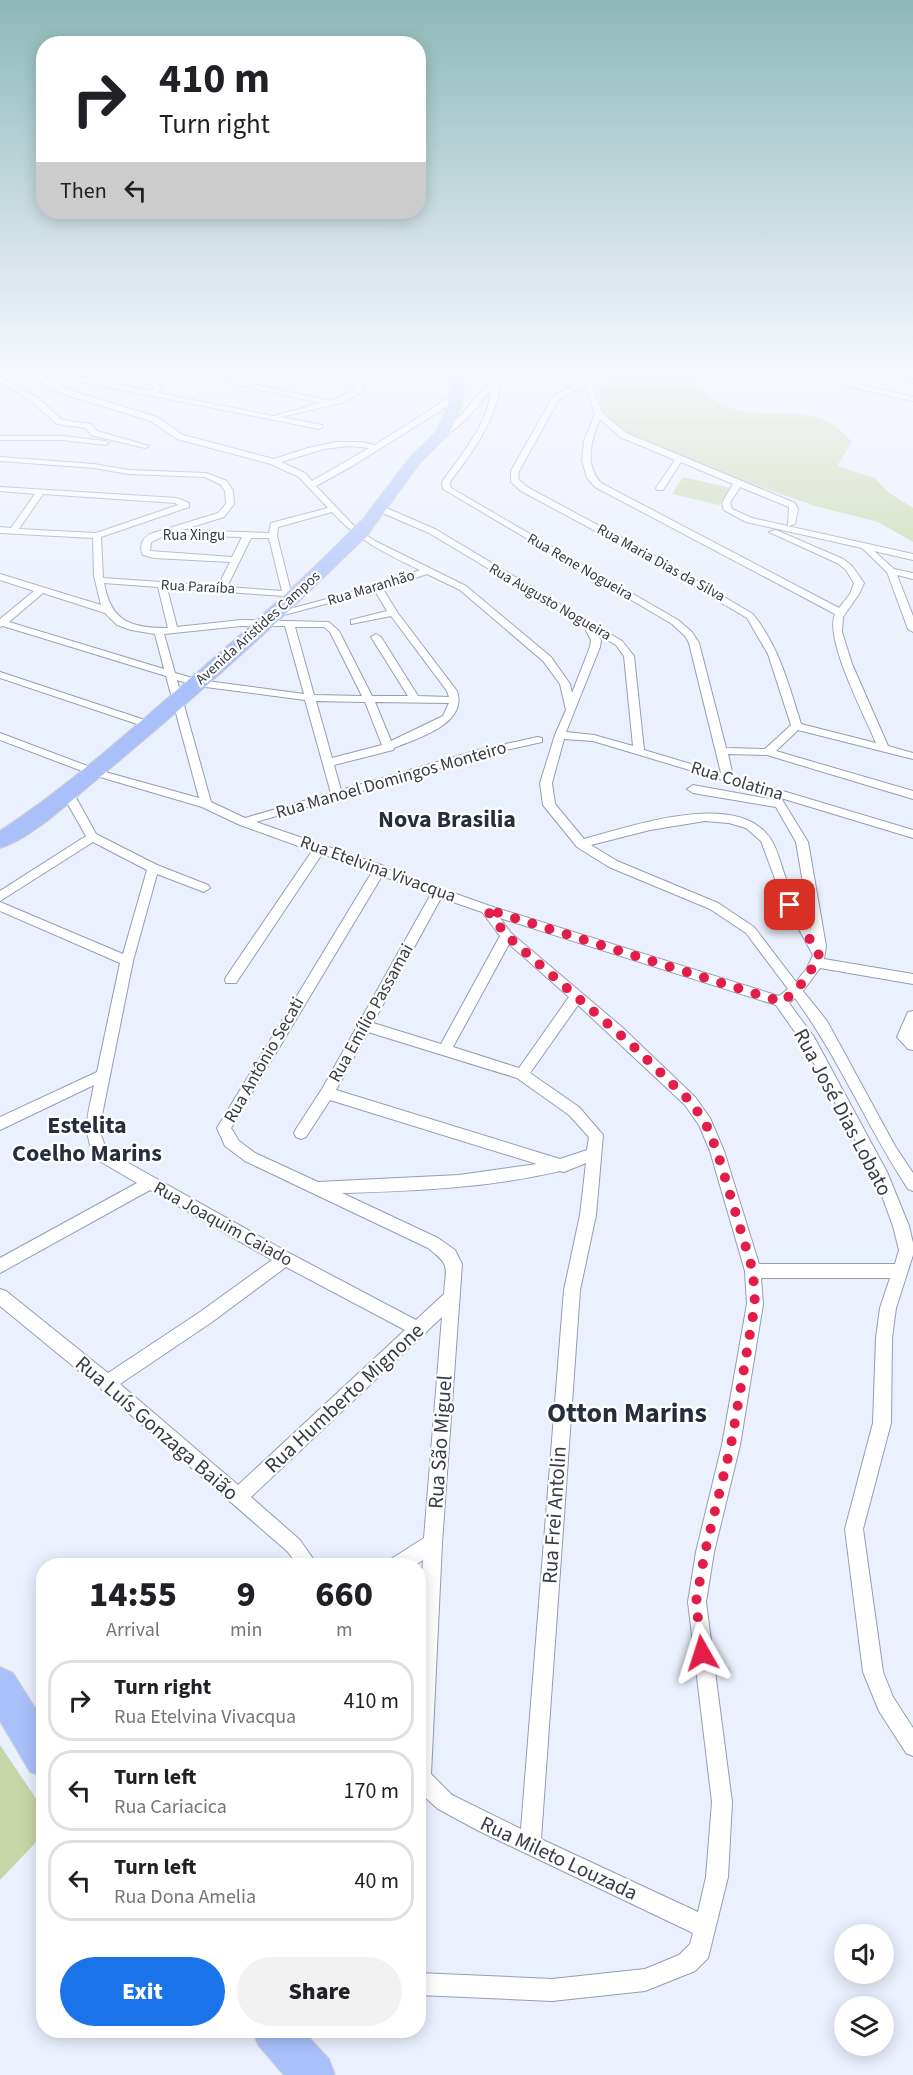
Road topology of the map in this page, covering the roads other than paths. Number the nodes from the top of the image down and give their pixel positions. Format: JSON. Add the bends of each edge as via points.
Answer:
{"nodes":[{"id":1,"x":105,"y":468,"type":"edge"},
{"id":2,"x":287,"y":468,"type":"edge"},
{"id":3,"x":342,"y":468,"type":"edge"},
{"id":4,"x":410,"y":468,"type":"edge"},
{"id":5,"x":456,"y":468,"type":"edge"},
{"id":6,"x":517,"y":468,"type":"edge"},
{"id":7,"x":588,"y":468,"type":"edge"},
{"id":8,"x":674,"y":468,"type":"edge"},
{"id":9,"x":699,"y":468,"type":"edge"},
{"id":10,"x":738,"y":483,"type":"junction"},
{"id":11,"x":313,"y":484,"type":"junction"},
{"id":12,"x":660,"y":488,"type":"dead end"},
{"id":13,"x":0,"y":489,"type":"edge"},
{"id":14,"x":41,"y":491,"type":"junction"},
{"id":15,"x":335,"y":509,"type":"junction"},
{"id":16,"x":381,"y":509,"type":"junction"},
{"id":17,"x":749,"y":520,"type":"junction"},
{"id":18,"x":791,"y":524,"type":"dead end"},
{"id":19,"x":4,"y":531,"type":"edge"},
{"id":20,"x":166,"y":532,"type":"junction"},
{"id":21,"x":248,"y":535,"type":"junction"},
{"id":22,"x":97,"y":536,"type":"junction"},
{"id":23,"x":273,"y":536,"type":"junction"},
{"id":24,"x":861,"y":545,"type":"junction"},
{"id":25,"x":913,"y":557,"type":"edge"},
{"id":26,"x":234,"y":560,"type":"junction"},
{"id":27,"x":430,"y":570,"type":"junction"},
{"id":28,"x":891,"y":571,"type":"junction"},
{"id":29,"x":913,"y":576,"type":"edge"},
{"id":30,"x":0,"y":577,"type":"edge"},
{"id":31,"x":99,"y":580,"type":"junction"},
{"id":32,"x":162,"y":585,"type":"junction"},
{"id":33,"x":222,"y":587,"type":"junction"},
{"id":34,"x":378,"y":588,"type":"junction"},
{"id":35,"x":42,"y":589,"type":"junction"},
{"id":36,"x":899,"y":591,"type":"junction"},
{"id":37,"x":292,"y":594,"type":"junction"},
{"id":38,"x":913,"y":594,"type":"edge"},
{"id":39,"x":909,"y":610,"type":"edge"},
{"id":40,"x":109,"y":611,"type":"junction"},
{"id":41,"x":393,"y":613,"type":"junction"},
{"id":42,"x":841,"y":613,"type":"junction"},
{"id":43,"x":278,"y":620,"type":"junction"},
{"id":44,"x":580,"y":620,"type":"junction"},
{"id":45,"x":354,"y":622,"type":"dead end"},
{"id":46,"x":0,"y":623,"type":"edge"},
{"id":47,"x":913,"y":629,"type":"edge"},
{"id":48,"x":173,"y":630,"type":"junction"},
{"id":49,"x":159,"y":632,"type":"junction"},
{"id":50,"x":376,"y":637,"type":"dead end"},
{"id":51,"x":0,"y":675,"type":"edge"},
{"id":52,"x":171,"y":675,"type":"junction"},
{"id":53,"x":198,"y":683,"type":"junction"},
{"id":54,"x":310,"y":698,"type":"junction"},
{"id":55,"x":178,"y":700,"type":"junction"},
{"id":56,"x":369,"y":700,"type":"junction"},
{"id":57,"x":415,"y":700,"type":"junction"},
{"id":58,"x":455,"y":700,"type":"junction"},
{"id":59,"x":571,"y":710,"type":"junction"},
{"id":60,"x":150,"y":725,"type":"junction"},
{"id":61,"x":796,"y":726,"type":"junction"},
{"id":62,"x":560,"y":735,"type":"junction"},
{"id":63,"x":2,"y":740,"type":"edge"},
{"id":64,"x":538,"y":740,"type":"dead end"},
{"id":65,"x":883,"y":747,"type":"junction"},
{"id":66,"x":389,"y":748,"type":"junction"},
{"id":67,"x":720,"y":751,"type":"junction"},
{"id":68,"x":768,"y":752,"type":"junction"},
{"id":69,"x":639,"y":753,"type":"junction"},
{"id":70,"x":913,"y":756,"type":"edge"},
{"id":71,"x":327,"y":763,"type":"junction"},
{"id":72,"x":94,"y":772,"type":"junction"},
{"id":73,"x":728,"y":777,"type":"junction"},
{"id":74,"x":693,"y":789,"type":"dead end"},
{"id":75,"x":770,"y":791,"type":"junction"},
{"id":76,"x":68,"y":794,"type":"junction"},
{"id":77,"x":337,"y":795,"type":"junction"},
{"id":78,"x":913,"y":795,"type":"edge"},
{"id":79,"x":206,"y":804,"type":"junction"},
{"id":80,"x":780,"y":804,"type":"junction"},
{"id":81,"x":244,"y":822,"type":"junction"},
{"id":82,"x":913,"y":834,"type":"edge"},
{"id":83,"x":92,"y":837,"type":"junction"},
{"id":84,"x":0,"y":841,"type":"edge"},
{"id":85,"x":581,"y":844,"type":"junction"},
{"id":86,"x":320,"y":848,"type":"junction"},
{"id":87,"x":153,"y":868,"type":"junction"},
{"id":88,"x":380,"y":869,"type":"junction"},
{"id":89,"x":204,"y":888,"type":"dead end"},
{"id":90,"x":439,"y":891,"type":"junction"},
{"id":91,"x":0,"y":897,"type":"edge"},
{"id":92,"x":0,"y":906,"type":"edge"},
{"id":93,"x":486,"y":909,"type":"junction"},
{"id":94,"x":507,"y":936,"type":"junction"},
{"id":95,"x":819,"y":960,"type":"junction"},
{"id":96,"x":127,"y":961,"type":"junction"},
{"id":97,"x":913,"y":979,"type":"edge"},
{"id":98,"x":231,"y":980,"type":"dead end"},
{"id":99,"x":797,"y":990,"type":"junction"},
{"id":100,"x":577,"y":996,"type":"junction"},
{"id":101,"x":782,"y":1002,"type":"junction"},
{"id":102,"x":913,"y":1016,"type":"edge"},
{"id":103,"x":363,"y":1025,"type":"junction"},
{"id":104,"x":909,"y":1041,"type":"edge"},
{"id":105,"x":445,"y":1049,"type":"junction"},
{"id":106,"x":105,"y":1074,"type":"junction"},
{"id":107,"x":522,"y":1074,"type":"junction"},
{"id":108,"x":327,"y":1093,"type":"junction"},
{"id":109,"x":0,"y":1124,"type":"edge"},
{"id":110,"x":301,"y":1133,"type":"dead end"},
{"id":111,"x":596,"y":1154,"type":"junction"},
{"id":112,"x":564,"y":1166,"type":"junction"},
{"id":113,"x":150,"y":1184,"type":"junction"},
{"id":114,"x":913,"y":1185,"type":"edge"},
{"id":115,"x":317,"y":1188,"type":"junction"},
{"id":116,"x":285,"y":1259,"type":"junction"},
{"id":117,"x":0,"y":1266,"type":"edge"},
{"id":118,"x":753,"y":1271,"type":"junction"},
{"id":119,"x":899,"y":1271,"type":"junction"},
{"id":120,"x":0,"y":1296,"type":"edge"},
{"id":121,"x":451,"y":1298,"type":"junction"},
{"id":122,"x":418,"y":1329,"type":"junction"},
{"id":123,"x":107,"y":1383,"type":"junction"},
{"id":124,"x":237,"y":1498,"type":"junction"},
{"id":125,"x":433,"y":1543,"type":"junction"},
{"id":126,"x":303,"y":1558,"type":"edge"},
{"id":127,"x":410,"y":1558,"type":"edge"},
{"id":128,"x":426,"y":1660,"type":"edge"},
{"id":129,"x":0,"y":1686,"type":"edge"},
{"id":130,"x":36,"y":1745,"type":"edge"},
{"id":131,"x":913,"y":1746,"type":"edge"},
{"id":132,"x":426,"y":1784,"type":"edge"},
{"id":133,"x":530,"y":1843,"type":"junction"},
{"id":134,"x":705,"y":1927,"type":"junction"},
{"id":135,"x":426,"y":1984,"type":"edge"},
{"id":136,"x":280,"y":2038,"type":"edge"},
{"id":137,"x":313,"y":2075,"type":"edge"}],
"edges":[{"from":1,"to":20,"type":"street","via":[[206,475],[224,483],[230,504],[221,515]]},
{"from":2,"to":11,"type":"street"},
{"from":3,"to":11,"type":"street"},
{"from":4,"to":16,"type":"highway","name":"Avenida Aristides Campos"},
{"from":5,"to":67,"type":"street","name":"Rua Rene Nogueira","via":[[446,482],[447,489],[683,628],[694,643]]},
{"from":6,"to":61,"type":"street","name":"Rua Maria Dias da Silva","via":[[514,480],[524,489],[750,616],[764,631],[772,648]]},
{"from":7,"to":42,"type":"street","via":[[589,475],[598,485]]},
{"from":8,"to":12,"type":"street"},
{"from":9,"to":10,"type":"street"},
{"from":10,"to":17,"type":"street","via":[[725,507]]},
{"from":10,"to":18,"type":"street","via":[[792,505]]},
{"from":11,"to":15,"type":"street"},
{"from":13,"to":14,"type":"street"},
{"from":14,"to":19,"type":"street"},
{"from":14,"to":22,"type":"street","via":[[184,502],[184,507],[170,513]]},
{"from":15,"to":23,"type":"street","via":[[277,522]]},
{"from":15,"to":27,"type":"street","via":[[353,530],[372,543]]},
{"from":16,"to":37,"type":"highway","name":"Avenida Aristides Campos","bridge":true},
{"from":16,"to":44,"type":"street","name":"Rua Augusto Nogueira","via":[[432,531]]},
{"from":17,"to":24,"type":"street"},
{"from":17,"to":42,"type":"street","via":[[849,568],[859,583],[856,595]]},
{"from":19,"to":22,"type":"street"},
{"from":20,"to":21,"type":"street","name":"Rua Xingu"},
{"from":20,"to":26,"type":"street","name":"Rua Xingu","via":[[152,536],[146,543],[146,553]]},
{"from":21,"to":23,"type":"street","name":"Rua Xingu"},
{"from":21,"to":26,"type":"street"},
{"from":22,"to":31,"type":"street"},
{"from":23,"to":37,"type":"street"},
{"from":24,"to":25,"type":"street"},
{"from":24,"to":28,"type":"street"},
{"from":26,"to":33,"type":"street"},
{"from":27,"to":34,"type":"street","name":"Rua Maranhão"},
{"from":27,"to":59,"type":"street","via":[[462,588],[547,659],[565,684]]},
{"from":28,"to":29,"type":"street"},
{"from":28,"to":36,"type":"street"},
{"from":30,"to":35,"type":"street","name":"Rua Maranhão"},
{"from":31,"to":32,"type":"street","name":"Rua Paraíba"},
{"from":31,"to":40,"type":"street"},
{"from":32,"to":33,"type":"street","name":"Rua Paraíba"},
{"from":32,"to":48,"type":"street"},
{"from":33,"to":37,"type":"street","name":"Rua Paraíba"},
{"from":34,"to":41,"type":"street"},
{"from":34,"to":43,"type":"street","name":"Rua Maranhão"},
{"from":35,"to":40,"type":"street","name":"Rua Maranhão"},
{"from":35,"to":46,"type":"street"},
{"from":36,"to":38,"type":"street"},
{"from":36,"to":39,"type":"street"},
{"from":37,"to":43,"type":"highway","name":"Avenida Aristides Campos"},
{"from":39,"to":47,"type":"street"},
{"from":40,"to":49,"type":"street","name":"Rua Maranhão","via":[[117,622]]},
{"from":41,"to":45,"type":"street"},
{"from":41,"to":58,"type":"street"},
{"from":42,"to":65,"type":"street","via":[[836,623],[843,649]]},
{"from":43,"to":48,"type":"street","name":"Rua Maranhão"},
{"from":43,"to":53,"type":"highway","name":"Avenida Aristides Campos"},
{"from":43,"to":54,"type":"street"},
{"from":43,"to":56,"type":"street","via":[[326,624],[334,631]]},
{"from":44,"to":59,"type":"street","via":[[596,640]]},
{"from":44,"to":69,"type":"street","name":"Rua Augusto Nogueira","via":[[619,643],[629,656]]},
{"from":46,"to":52,"type":"street"},
{"from":48,"to":49,"type":"street","name":"Rua Maranhão"},
{"from":49,"to":52,"type":"street"},
{"from":50,"to":57,"type":"street"},
{"from":51,"to":60,"type":"street"},
{"from":52,"to":53,"type":"street"},
{"from":52,"to":55,"type":"street"},
{"from":53,"to":54,"type":"street"},
{"from":53,"to":55,"type":"highway","name":"Avenida Aristides Campos"},
{"from":54,"to":56,"type":"street"},
{"from":54,"to":71,"type":"street"},
{"from":55,"to":60,"type":"highway","name":"Avenida Aristides Campos"},
{"from":55,"to":79,"type":"street"},
{"from":56,"to":57,"type":"street"},
{"from":56,"to":66,"type":"street"},
{"from":57,"to":58,"type":"street"},
{"from":58,"to":66,"type":"street","via":[[448,718]]},
{"from":59,"to":62,"type":"street"},
{"from":60,"to":72,"type":"highway","name":"Avenida Aristides Campos"},
{"from":61,"to":65,"type":"street"},
{"from":61,"to":68,"type":"street"},
{"from":62,"to":69,"type":"street","name":"Rua Colatina","via":[[594,738]]},
{"from":62,"to":85,"type":"street","via":[[546,783],[549,805]]},
{"from":63,"to":72,"type":"street","name":"Rua Etelvina Vivacqua"},
{"from":64,"to":77,"type":"street","name":"Rua Manoel Domingos Monteiro","via":[[486,751]]},
{"from":65,"to":70,"type":"street"},
{"from":66,"to":71,"type":"street"},
{"from":67,"to":68,"type":"street"},
{"from":67,"to":73,"type":"street","name":"Rua Rene Nogueira"},
{"from":68,"to":78,"type":"street"},
{"from":69,"to":73,"type":"street","name":"Rua Colatina"},
{"from":71,"to":77,"type":"street"},
{"from":72,"to":76,"type":"highway","name":"Avenida Aristides Campos"},
{"from":72,"to":79,"type":"street","name":"Rua Etelvina Vivacqua"},
{"from":73,"to":75,"type":"street","name":"Rua Colatina"},
{"from":74,"to":80,"type":"street"},
{"from":75,"to":80,"type":"street"},
{"from":75,"to":82,"type":"street","name":"Rua Colatina"},
{"from":76,"to":83,"type":"street"},
{"from":76,"to":84,"type":"highway","name":"Avenida Aristides Campos"},
{"from":77,"to":81,"type":"street","name":"Rua Manoel Domingos Monteiro"},
{"from":79,"to":81,"type":"street","name":"Rua Etelvina Vivacqua"},
{"from":80,"to":95,"type":"street","via":[[801,842]]},
{"from":81,"to":86,"type":"street","name":"Rua Etelvina Vivacqua"},
{"from":83,"to":87,"type":"street"},
{"from":83,"to":91,"type":"street"},
{"from":85,"to":95,"type":"street","via":[[688,819],[744,822],[767,841],[790,905]]},
{"from":85,"to":99,"type":"street","via":[[622,868],[735,918],[750,930]]},
{"from":86,"to":88,"type":"street","name":"Rua Etelvina Vivacqua"},
{"from":86,"to":98,"type":"street"},
{"from":87,"to":89,"type":"street"},
{"from":87,"to":96,"type":"street","name":"Rua Joaquim Caiado"},
{"from":88,"to":90,"type":"street","name":"Rua Etelvina Vivacqua"},
{"from":88,"to":115,"type":"street","name":"Rua Antônio Secati","via":[[224,1128],[234,1147]]},
{"from":90,"to":93,"type":"street","name":"Rua Etelvina Vivacqua"},
{"from":90,"to":103,"type":"street","name":"Rua Emílio Passamai"},
{"from":92,"to":96,"type":"street"},
{"from":93,"to":94,"type":"street"},
{"from":93,"to":101,"type":"street","name":"Rua Etelvina Vivacqua"},
{"from":94,"to":100,"type":"street"},
{"from":94,"to":105,"type":"street"},
{"from":95,"to":97,"type":"street"},
{"from":95,"to":99,"type":"street"},
{"from":96,"to":106,"type":"street","name":"Rua Joaquim Caiado"},
{"from":99,"to":101,"type":"street"},
{"from":99,"to":114,"type":"street","via":[[822,1025]]},
{"from":100,"to":107,"type":"street"},
{"from":100,"to":118,"type":"street","via":[[675,1084],[705,1122]]},
{"from":101,"to":119,"type":"street","name":"Rua José Dias Lobato","via":[[809,1041],[882,1176],[907,1250]]},
{"from":102,"to":104,"type":"street"},
{"from":103,"to":105,"type":"street"},
{"from":103,"to":108,"type":"street","name":"Rua Emílio Passamai"},
{"from":105,"to":107,"type":"street"},
{"from":106,"to":109,"type":"street"},
{"from":106,"to":113,"type":"street","name":"Rua Joaquim Caiado","via":[[92,1130],[95,1145],[101,1155]]},
{"from":107,"to":111,"type":"street","via":[[589,1125],[596,1135]]},
{"from":108,"to":110,"type":"street","name":"Rua Emílio Passamai"},
{"from":108,"to":112,"type":"street"},
{"from":111,"to":112,"type":"street","name":"Rua Antônio Secati"},
{"from":111,"to":133,"type":"street","name":"Rua Frei Antolin","via":[[572,1290]]},
{"from":112,"to":115,"type":"street","name":"Rua Antônio Secati","via":[[448,1183]]},
{"from":113,"to":116,"type":"street","name":"Rua Joaquim Caiado"},
{"from":113,"to":117,"type":"street"},
{"from":115,"to":121,"type":"street","name":"Rua São Miguel","via":[[433,1243],[449,1255],[454,1270]]},
{"from":116,"to":122,"type":"street","name":"Rua Joaquim Caiado"},
{"from":116,"to":123,"type":"street"},
{"from":118,"to":119,"type":"street"},
{"from":118,"to":134,"type":"street","via":[[755,1304],[731,1445],[696,1602],[722,1802],[717,1876]]},
{"from":119,"to":131,"type":"street","name":"Rua José Dias Lobato","via":[[884,1338],[882,1422],[854,1529],[873,1672],[886,1704]]},
{"from":120,"to":123,"type":"street","name":"Rua Luís Gonzaga Baião"},
{"from":121,"to":122,"type":"street","name":"Rua Humberto Mignone"},
{"from":121,"to":125,"type":"street","name":"Rua São Miguel"},
{"from":122,"to":124,"type":"street","name":"Rua Humberto Mignone"},
{"from":123,"to":124,"type":"street","name":"Rua Luís Gonzaga Baião"},
{"from":124,"to":126,"type":"street","name":"Rua Luís Gonzaga Baião"},
{"from":125,"to":127,"type":"street"},
{"from":125,"to":128,"type":"street","name":"Rua São Miguel"},
{"from":129,"to":130,"type":"highway"},
{"from":132,"to":133,"type":"street","name":"Rua Mileto Louzada","via":[[445,1802]]},
{"from":133,"to":134,"type":"street","name":"Rua Mileto Louzada"},
{"from":134,"to":135,"type":"street","via":[[699,1950],[687,1963],[645,1980],[552,1990]]},
{"from":136,"to":137,"type":"highway"}]}
